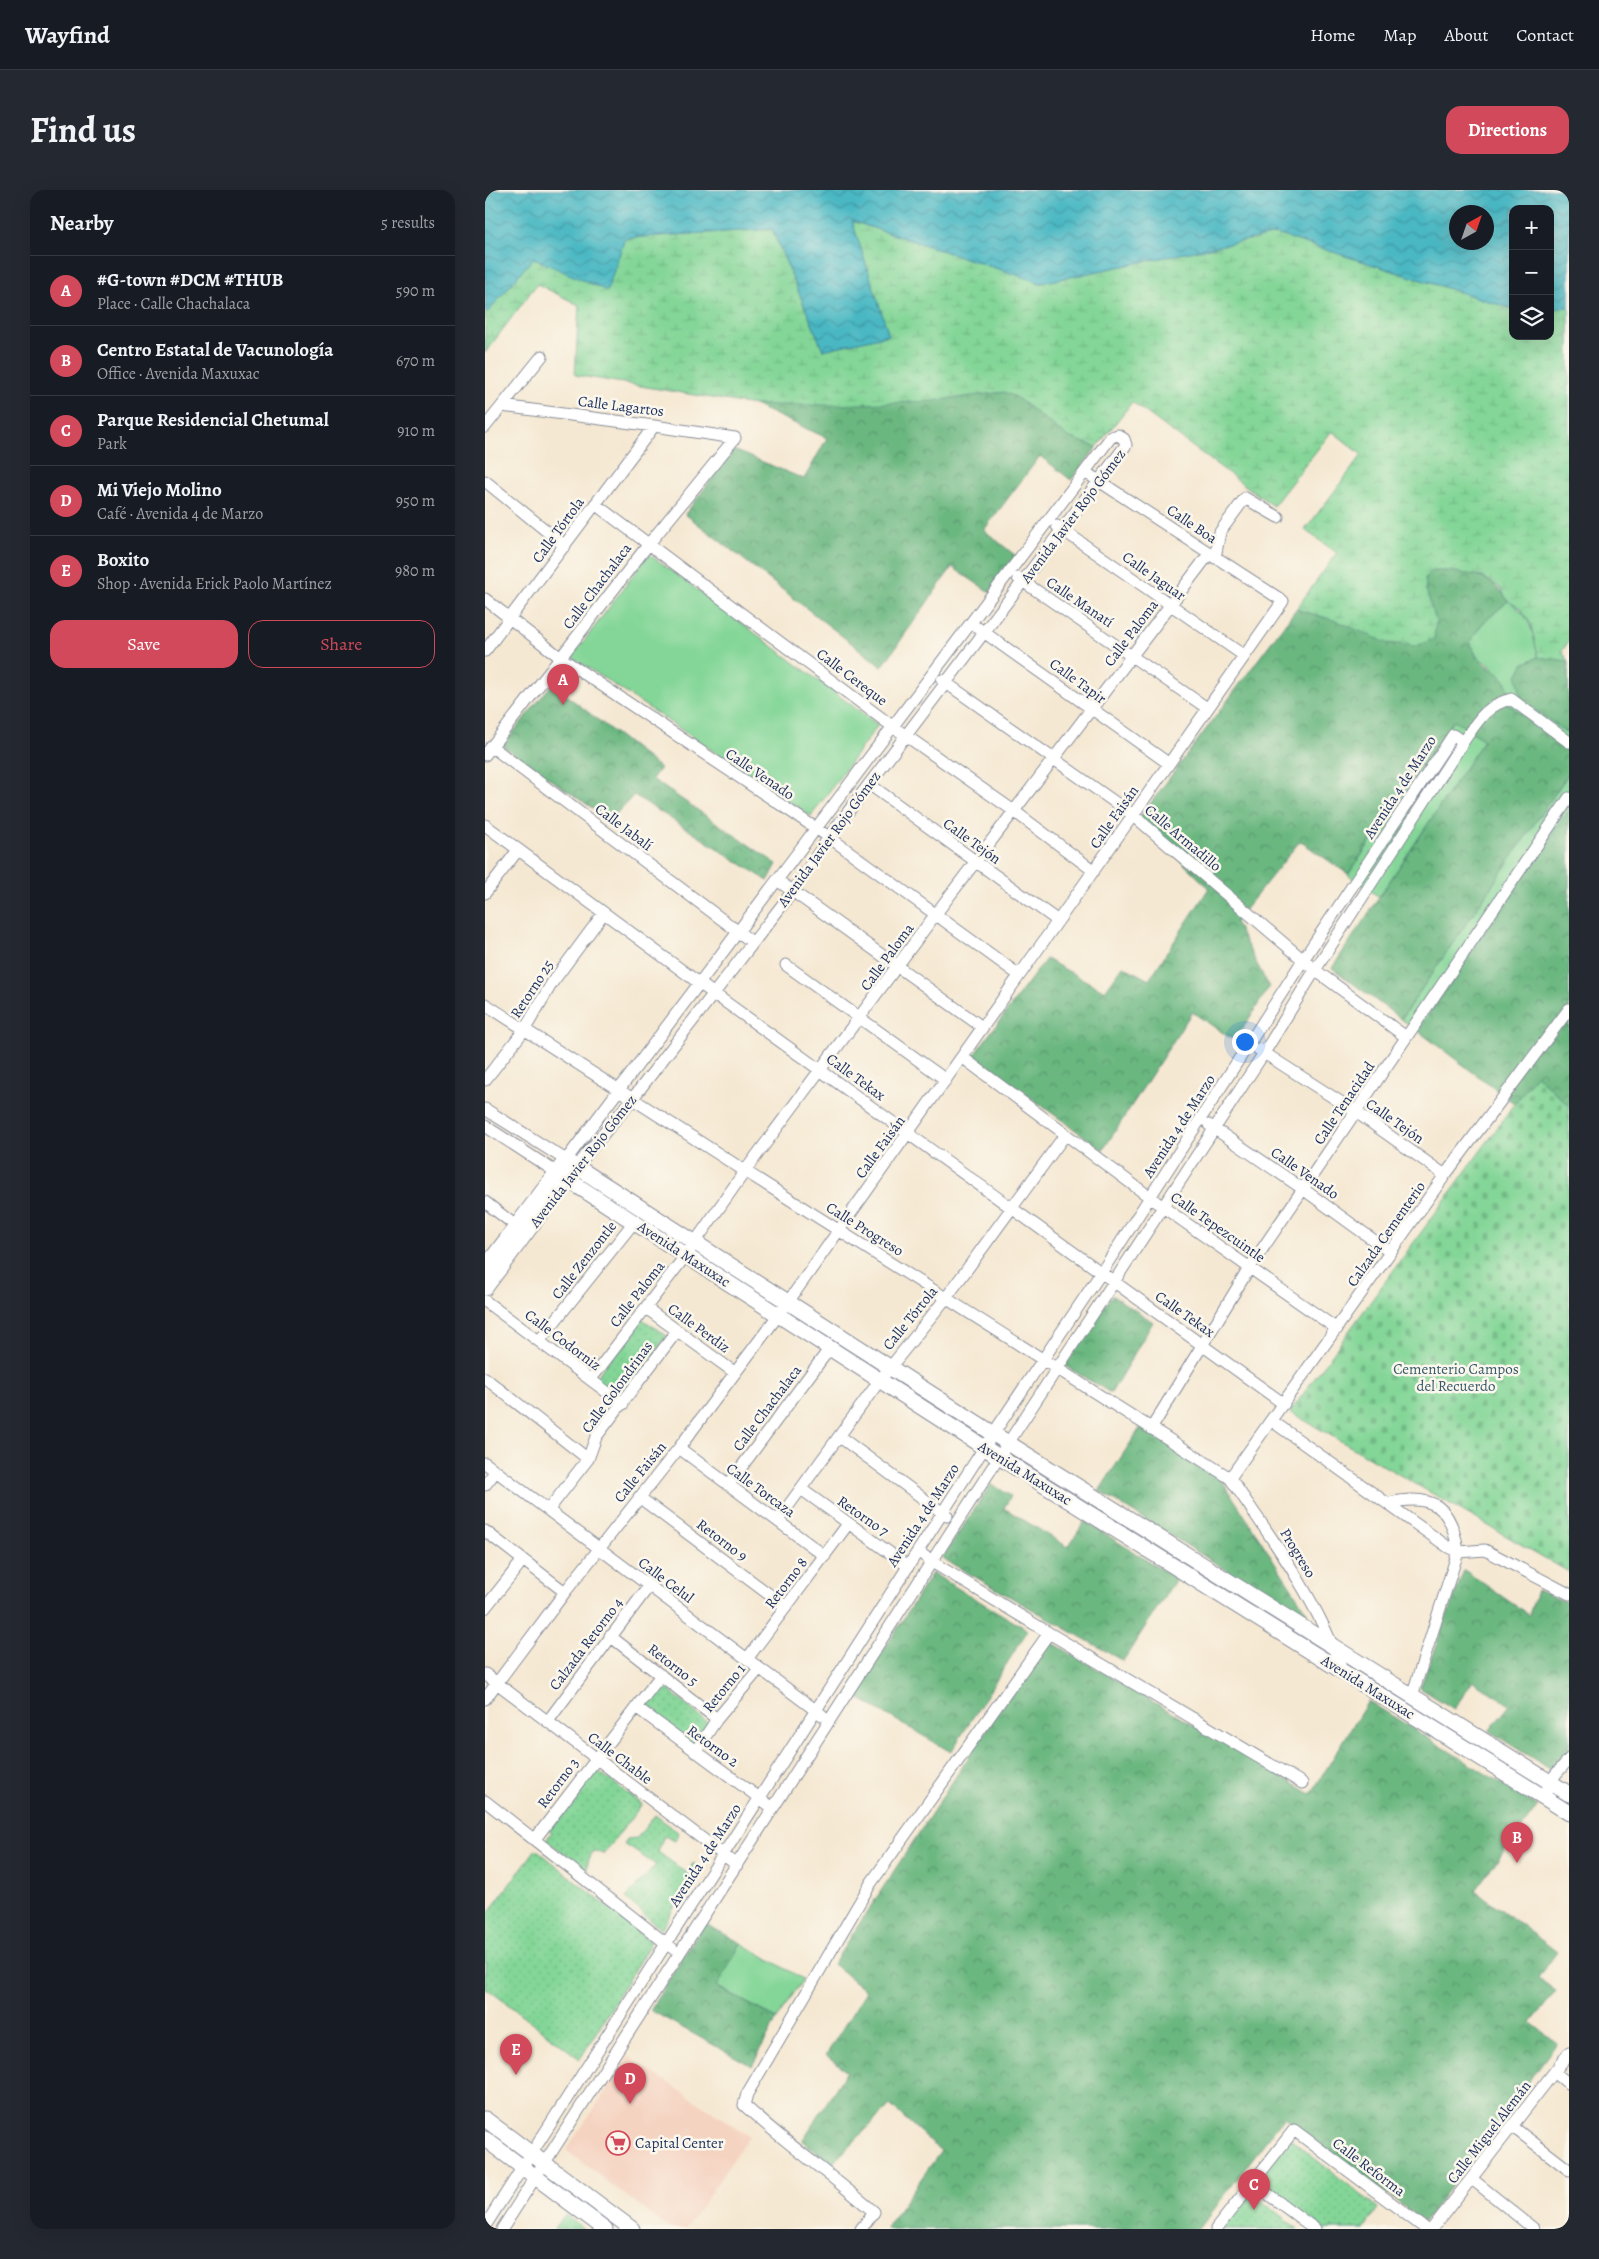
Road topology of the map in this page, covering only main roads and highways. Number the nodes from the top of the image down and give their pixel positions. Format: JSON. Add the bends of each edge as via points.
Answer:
{"nodes":[{"id":1,"x":566,"y":1170,"type":"junction"},
{"id":2,"x":604,"y":1194,"type":"junction"},
{"id":3,"x":485,"y":1268,"type":"edge"},
{"id":4,"x":485,"y":1288,"type":"edge"},
{"id":5,"x":1569,"y":1794,"type":"edge"},
{"id":6,"x":1569,"y":1813,"type":"edge"},
{"id":7,"x":485,"y":2119,"type":"edge"},
{"id":8,"x":485,"y":2139,"type":"edge"},
{"id":9,"x":605,"y":2229,"type":"edge"},
{"id":10,"x":632,"y":2229,"type":"edge"}],
"edges":[{"from":1,"to":2,"type":"main road","name":"Avenida Maxuxac"},
{"from":1,"to":3,"type":"main road","name":"Avenida Javier Rojo Gómez","via":[[516,1226]]},
{"from":1,"to":4,"type":"main road","name":"Avenida Javier Rojo Gómez"},
{"from":2,"to":5,"type":"main road","name":"Avenida Maxuxac","via":[[694,1242],[993,1434]]},
{"from":2,"to":6,"type":"main road","name":"Avenida Maxuxac","via":[[634,1222],[999,1457]]},
{"from":7,"to":10,"type":"main road"},
{"from":8,"to":9,"type":"main road"}]}
